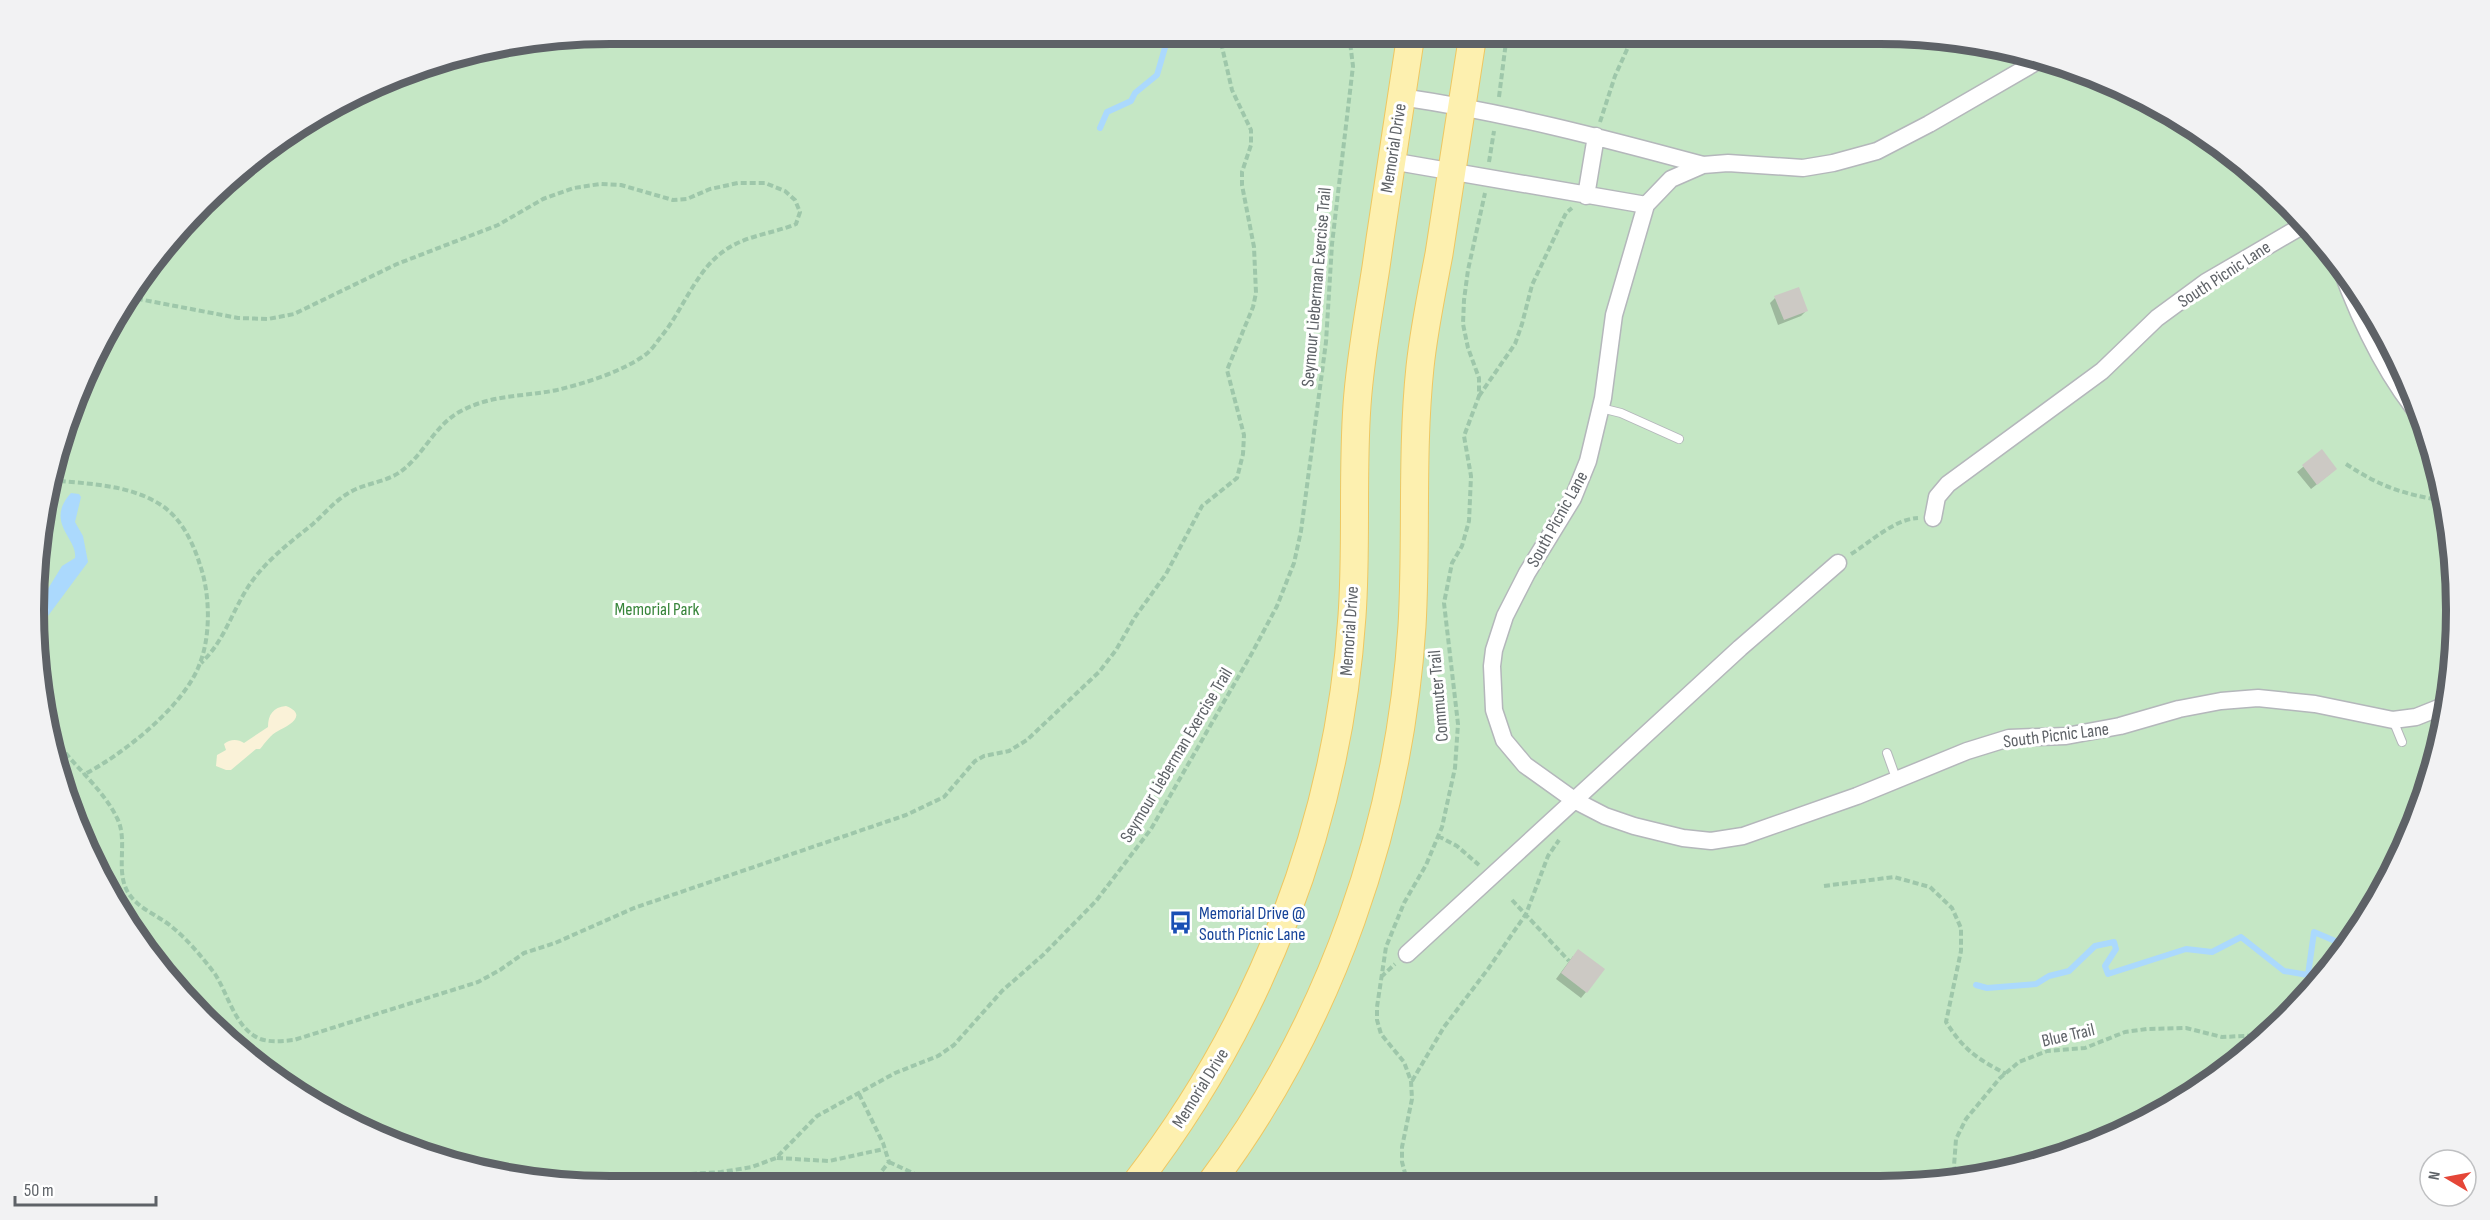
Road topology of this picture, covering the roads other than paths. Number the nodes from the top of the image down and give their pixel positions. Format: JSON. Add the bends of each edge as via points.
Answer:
{"nodes":[{"id":1,"x":1410,"y":44,"type":"edge"},
{"id":2,"x":1471,"y":44,"type":"edge"},
{"id":3,"x":2032,"y":64,"type":"edge"},
{"id":4,"x":1401,"y":97,"type":"junction"},
{"id":5,"x":1462,"y":106,"type":"junction"},
{"id":6,"x":1596,"y":136,"type":"junction"},
{"id":7,"x":1391,"y":161,"type":"junction"},
{"id":8,"x":1703,"y":165,"type":"junction"},
{"id":9,"x":1452,"y":172,"type":"junction"},
{"id":10,"x":1586,"y":196,"type":"junction"},
{"id":11,"x":1646,"y":205,"type":"junction"},
{"id":12,"x":2299,"y":228,"type":"edge"},
{"id":13,"x":2357,"y":304,"type":"edge"},
{"id":14,"x":2401,"y":388,"type":"edge"},
{"id":15,"x":1601,"y":408,"type":"junction"},
{"id":16,"x":1679,"y":439,"type":"dead end"},
{"id":17,"x":1933,"y":518,"type":"road end"},
{"id":18,"x":1838,"y":563,"type":"road end"},
{"id":19,"x":2438,"y":708,"type":"edge"},
{"id":20,"x":2393,"y":720,"type":"junction"},
{"id":21,"x":2402,"y":742,"type":"dead end"},
{"id":22,"x":1887,"y":753,"type":"dead end"},
{"id":23,"x":1897,"y":782,"type":"junction"},
{"id":24,"x":1570,"y":803,"type":"junction"},
{"id":25,"x":1407,"y":954,"type":"dead end"},
{"id":26,"x":1141,"y":1176,"type":"edge"},
{"id":27,"x":1215,"y":1176,"type":"edge"}],
"edges":[{"from":1,"to":4,"type":"main road","name":"Memorial Drive"},
{"from":2,"to":5,"type":"main road"},
{"from":3,"to":8,"type":"street","name":"South Picnic Lane","via":[[1876,151],[1803,168]]},
{"from":4,"to":5,"type":"street","name":"South Picnic Lane"},
{"from":4,"to":7,"type":"main road","name":"Memorial Drive"},
{"from":5,"to":6,"type":"street","name":"South Picnic Lane"},
{"from":5,"to":9,"type":"main road"},
{"from":6,"to":8,"type":"street","name":"South Picnic Lane"},
{"from":6,"to":10,"type":"street"},
{"from":7,"to":9,"type":"street"},
{"from":7,"to":26,"type":"main road","name":"Memorial Drive","via":[[1357,402],[1352,615],[1346,679],[1322,804],[1282,927],[1256,988],[1199,1092]]},
{"from":8,"to":11,"type":"street","name":"South Picnic Lane","via":[[1671,179]]},
{"from":9,"to":10,"type":"street"},
{"from":9,"to":27,"type":"main road","via":[[1420,366],[1408,677],[1383,814],[1367,876],[1322,996],[1260,1110]]},
{"from":10,"to":11,"type":"street"},
{"from":11,"to":15,"type":"street","name":"South Picnic Lane","via":[[1614,315]]},
{"from":12,"to":17,"type":"street","name":"South Picnic Lane","via":[[2206,282],[2157,318],[2102,371],[1948,484],[1937,497]]},
{"from":13,"to":14,"type":"street","via":[[2375,346]]},
{"from":15,"to":16,"type":"lane"},
{"from":15,"to":24,"type":"street","name":"South Picnic Lane","via":[[1580,482],[1505,616],[1492,666],[1494,710],[1504,740],[1525,765]]},
{"from":18,"to":24,"type":"street"},
{"from":19,"to":20,"type":"street","name":"South Picnic Lane"},
{"from":20,"to":21,"type":"lane"},
{"from":20,"to":23,"type":"street","name":"South Picnic Lane","via":[[2315,704],[2258,698],[2221,701],[2066,736],[2009,738]]},
{"from":22,"to":23,"type":"lane"},
{"from":23,"to":24,"type":"street","name":"South Picnic Lane","via":[[1743,836],[1712,841],[1634,826]]},
{"from":24,"to":25,"type":"street"}]}
